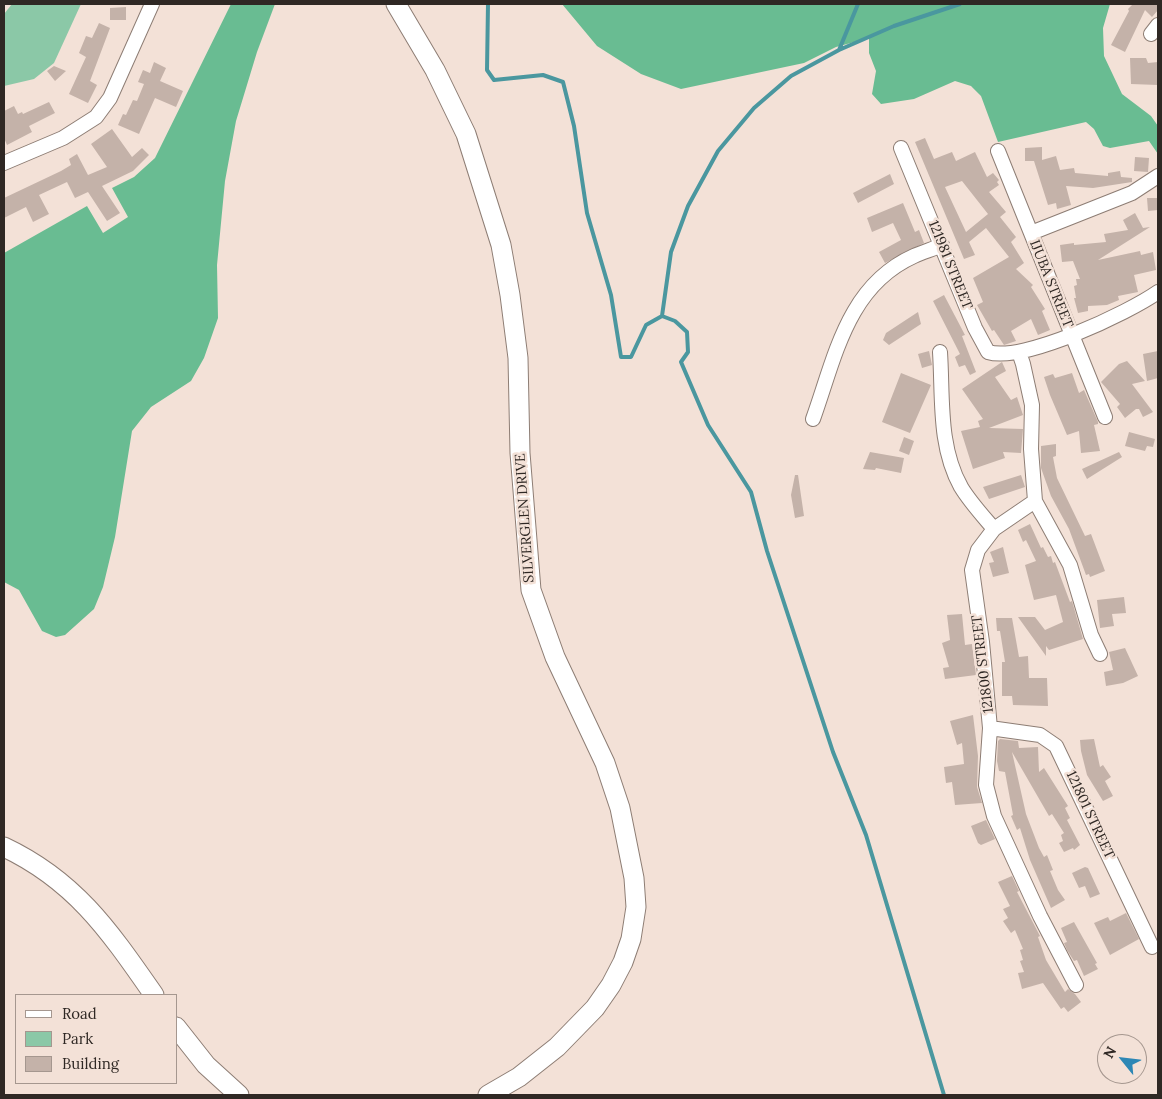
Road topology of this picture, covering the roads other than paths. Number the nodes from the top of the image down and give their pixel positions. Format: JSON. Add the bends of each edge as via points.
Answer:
{"nodes":[{"id":1,"x":152,"y":4,"type":"edge"},
{"id":2,"x":396,"y":4,"type":"edge"},
{"id":3,"x":901,"y":148,"type":"dead end"},
{"id":4,"x":998,"y":151,"type":"dead end"},
{"id":5,"x":4,"y":164,"type":"edge"},
{"id":6,"x":1158,"y":176,"type":"edge"},
{"id":7,"x":1031,"y":233,"type":"junction"},
{"id":8,"x":942,"y":245,"type":"junction"},
{"id":9,"x":1158,"y":292,"type":"edge"},
{"id":10,"x":1072,"y":334,"type":"junction"},
{"id":11,"x":940,"y":352,"type":"dead end"},
{"id":12,"x":1019,"y":352,"type":"junction"},
{"id":13,"x":1105,"y":417,"type":"dead end"},
{"id":14,"x":813,"y":419,"type":"dead end"},
{"id":15,"x":1035,"y":501,"type":"junction"},
{"id":16,"x":994,"y":530,"type":"junction"},
{"id":17,"x":1100,"y":654,"type":"dead end"},
{"id":18,"x":990,"y":728,"type":"junction"},
{"id":19,"x":4,"y":848,"type":"edge"},
{"id":20,"x":1152,"y":947,"type":"dead end"},
{"id":21,"x":1076,"y":985,"type":"dead end"},
{"id":22,"x":153,"y":994,"type":"edge"},
{"id":23,"x":178,"y":1030,"type":"edge"},
{"id":24,"x":239,"y":1095,"type":"edge"},
{"id":25,"x":488,"y":1095,"type":"edge"}],
"edges":[{"from":1,"to":5,"type":"street","via":[[101,112],[63,138]]},
{"from":2,"to":25,"type":"street","name":"SILVERGLEN DRIVE","via":[[435,70],[466,134],[500,245],[518,358],[520,453],[530,590],[555,657],[605,763],[620,808],[634,878],[636,907],[631,939],[611,985],[557,1047],[519,1077]]},
{"from":3,"to":8,"type":"street","name":"121981 STREET"},
{"from":4,"to":7,"type":"street","name":"IJUBA STREET"},
{"from":6,"to":7,"type":"street","via":[[1132,193]]},
{"from":7,"to":10,"type":"street","name":"IJUBA STREET"},
{"from":8,"to":12,"type":"street","name":"121981 STREET","via":[[984,347],[995,354]]},
{"from":8,"to":14,"type":"street","via":[[894,268],[864,296],[840,337]]},
{"from":9,"to":10,"type":"street","name":"121981 STREET","via":[[1121,315]]},
{"from":10,"to":12,"type":"street","name":"121981 STREET"},
{"from":10,"to":13,"type":"street","name":"IJUBA STREET"},
{"from":11,"to":16,"type":"street","via":[[943,426],[952,469],[961,488]]},
{"from":12,"to":15,"type":"street","via":[[1032,405]]},
{"from":15,"to":16,"type":"street","name":"121800 STREET"},
{"from":15,"to":17,"type":"street","via":[[1070,565]]},
{"from":16,"to":18,"type":"street","name":"121800 STREET","via":[[978,550],[972,570]]},
{"from":18,"to":20,"type":"street","name":"121801 STREET","via":[[1040,735],[1056,746]]},
{"from":18,"to":21,"type":"street","name":"121800 STREET","via":[[986,775],[994,816]]},
{"from":19,"to":22,"type":"street","via":[[67,887],[96,917]]},
{"from":23,"to":24,"type":"street","via":[[206,1065]]}]}
